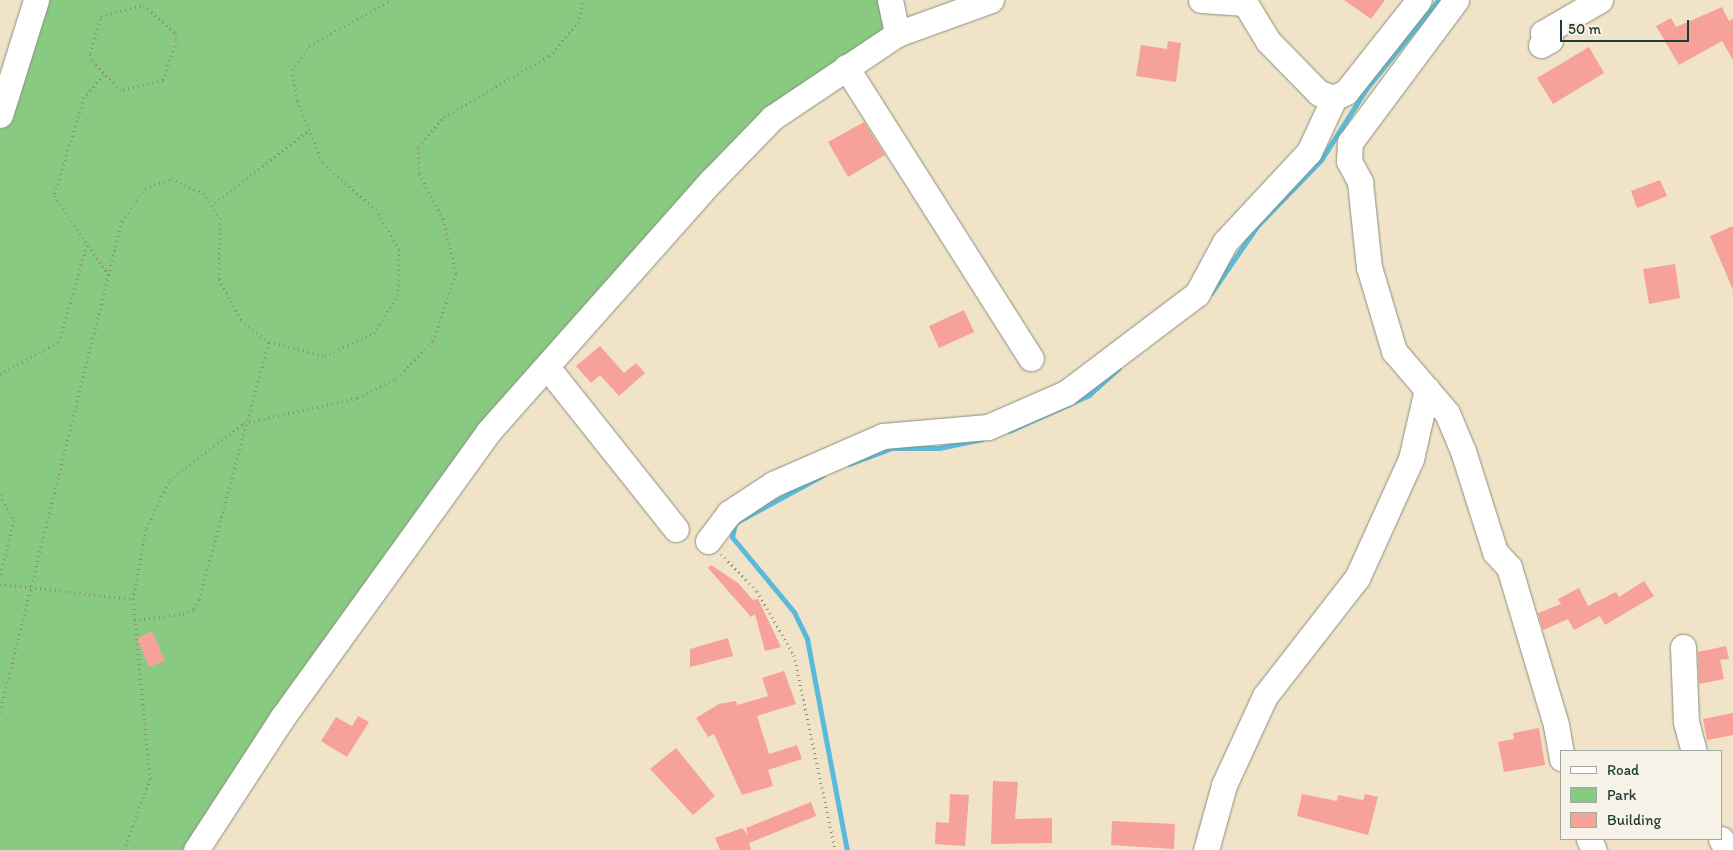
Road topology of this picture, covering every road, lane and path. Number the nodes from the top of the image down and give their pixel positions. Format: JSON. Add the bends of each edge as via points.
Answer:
{"nodes":[{"id":1,"x":36,"y":0,"type":"edge"},
{"id":2,"x":391,"y":0,"type":"edge"},
{"id":3,"x":583,"y":0,"type":"edge"},
{"id":4,"x":890,"y":0,"type":"edge"},
{"id":5,"x":991,"y":0,"type":"edge"},
{"id":6,"x":1201,"y":0,"type":"edge"},
{"id":7,"x":1419,"y":0,"type":"edge"},
{"id":8,"x":1456,"y":0,"type":"edge"},
{"id":9,"x":1600,"y":0,"type":"edge"},
{"id":10,"x":897,"y":34,"type":"junction"},
{"id":11,"x":1541,"y":45,"type":"dead end"},
{"id":12,"x":846,"y":67,"type":"junction"},
{"id":13,"x":104,"y":75,"type":"junction"},
{"id":14,"x":4,"y":89,"type":"edge"},
{"id":15,"x":1340,"y":95,"type":"junction"},
{"id":16,"x":0,"y":114,"type":"edge"},
{"id":17,"x":1360,"y":127,"type":"junction"},
{"id":18,"x":309,"y":130,"type":"junction"},
{"id":19,"x":211,"y":206,"type":"junction"},
{"id":20,"x":87,"y":244,"type":"junction"},
{"id":21,"x":109,"y":275,"type":"junction"},
{"id":22,"x":269,"y":342,"type":"junction"},
{"id":23,"x":1031,"y":358,"type":"dead end"},
{"id":24,"x":547,"y":367,"type":"junction"},
{"id":25,"x":0,"y":374,"type":"edge"},
{"id":26,"x":1427,"y":389,"type":"junction"},
{"id":27,"x":244,"y":423,"type":"junction"},
{"id":28,"x":0,"y":495,"type":"edge"},
{"id":29,"x":676,"y":529,"type":"dead end"},
{"id":30,"x":708,"y":541,"type":"joint"},
{"id":31,"x":0,"y":576,"type":"edge"},
{"id":32,"x":0,"y":584,"type":"edge"},
{"id":33,"x":31,"y":590,"type":"junction"},
{"id":34,"x":133,"y":599,"type":"junction"},
{"id":35,"x":134,"y":620,"type":"junction"},
{"id":36,"x":1683,"y":647,"type":"dead end"},
{"id":37,"x":0,"y":712,"type":"edge"},
{"id":38,"x":1561,"y":750,"type":"edge"},
{"id":39,"x":1694,"y":750,"type":"edge"},
{"id":40,"x":124,"y":850,"type":"edge"},
{"id":41,"x":196,"y":850,"type":"edge"},
{"id":42,"x":835,"y":850,"type":"edge"},
{"id":43,"x":1206,"y":850,"type":"edge"}],
"edges":[{"from":1,"to":14,"type":"street"},
{"from":2,"to":18,"type":"path","via":[[309,46],[292,70]]},
{"from":3,"to":27,"type":"path","via":[[578,23],[549,56],[444,117],[418,146],[419,173],[443,219],[456,273],[433,342],[397,378],[358,398]]},
{"from":4,"to":10,"type":"street"},
{"from":5,"to":10,"type":"street"},
{"from":6,"to":15,"type":"street","via":[[1245,3],[1268,41],[1319,93]]},
{"from":7,"to":15,"type":"street"},
{"from":8,"to":17,"type":"street"},
{"from":9,"to":11,"type":"street","via":[[1543,33],[1550,40]]},
{"from":10,"to":12,"type":"street"},
{"from":12,"to":23,"type":"street"},
{"from":12,"to":24,"type":"street","via":[[772,118]]},
{"from":13,"to":13,"type":"path","via":[[121,90],[163,80],[175,33],[146,5],[103,14],[89,57]]},
{"from":13,"to":20,"type":"path","via":[[84,97],[54,196]]},
{"from":14,"to":16,"type":"street"},
{"from":15,"to":17,"type":"street"},
{"from":15,"to":30,"type":"street","via":[[1309,152],[1225,242],[1197,294],[1066,393],[988,427],[883,436],[772,484],[729,513]]},
{"from":17,"to":26,"type":"street","via":[[1350,142],[1349,161],[1366,212],[1369,267],[1394,351]]},
{"from":18,"to":19,"type":"path"},
{"from":18,"to":22,"type":"path","via":[[322,162],[376,210],[399,249],[398,295],[374,333],[325,356]]},
{"from":19,"to":21,"type":"path","via":[[203,193],[171,179],[145,188],[122,221]]},
{"from":19,"to":22,"type":"path","via":[[220,218],[219,279],[241,320]]},
{"from":20,"to":21,"type":"path"},
{"from":20,"to":25,"type":"path","via":[[59,342]]},
{"from":21,"to":33,"type":"path"},
{"from":22,"to":27,"type":"path"},
{"from":24,"to":29,"type":"street"},
{"from":24,"to":41,"type":"street","via":[[488,432],[437,500],[282,718]]},
{"from":26,"to":38,"type":"street","via":[[1447,413],[1496,552],[1509,567]]},
{"from":26,"to":43,"type":"street","via":[[1411,459],[1357,578],[1265,696],[1224,786]]},
{"from":27,"to":34,"type":"path","via":[[170,480],[146,528]]},
{"from":27,"to":35,"type":"path","via":[[194,609]]},
{"from":28,"to":31,"type":"path","via":[[14,520]]},
{"from":30,"to":42,"type":"path","via":[[757,591],[794,655]]},
{"from":32,"to":33,"type":"path"},
{"from":33,"to":34,"type":"path"},
{"from":33,"to":37,"type":"path"},
{"from":34,"to":35,"type":"path"},
{"from":35,"to":40,"type":"path","via":[[150,779]]},
{"from":36,"to":39,"type":"street","via":[[1686,722]]}]}
